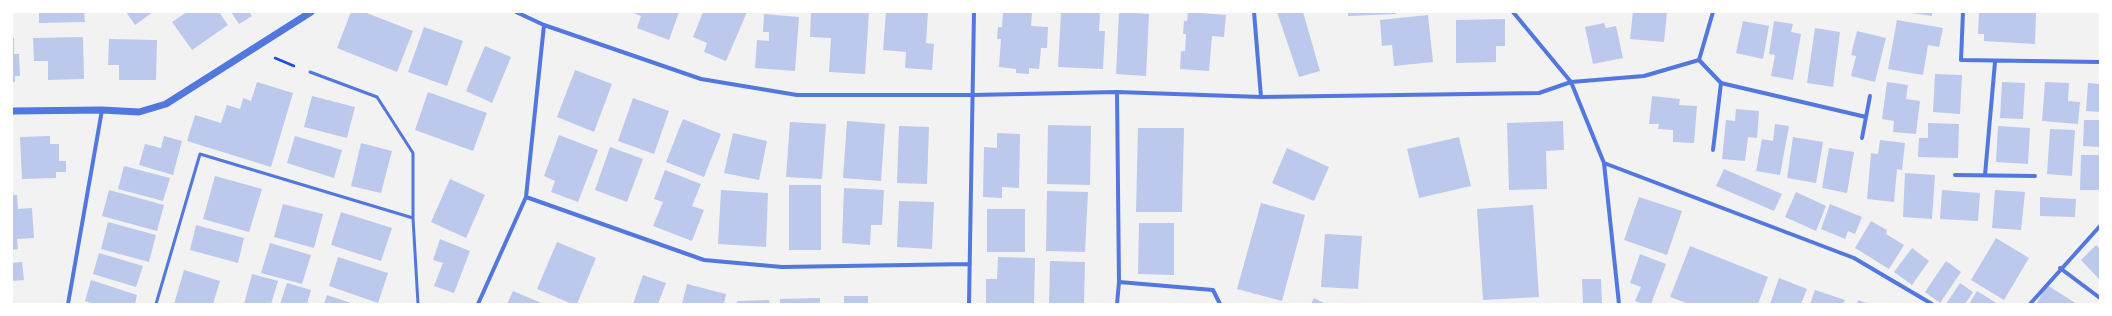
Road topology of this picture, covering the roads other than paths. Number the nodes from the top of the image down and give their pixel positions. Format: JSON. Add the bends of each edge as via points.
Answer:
{"nodes":[{"id":1,"x":311,"y":12,"type":"edge"},
{"id":2,"x":516,"y":12,"type":"edge"},
{"id":3,"x":974,"y":12,"type":"edge"},
{"id":4,"x":1254,"y":12,"type":"edge"},
{"id":5,"x":1513,"y":12,"type":"edge"},
{"id":6,"x":1713,"y":12,"type":"edge"},
{"id":7,"x":1964,"y":12,"type":"edge"},
{"id":8,"x":544,"y":25,"type":"junction"},
{"id":9,"x":1699,"y":60,"type":"junction"},
{"id":10,"x":1996,"y":62,"type":"junction"},
{"id":11,"x":2100,"y":62,"type":"edge"},
{"id":12,"x":310,"y":72,"type":"road end"},
{"id":13,"x":1571,"y":82,"type":"junction"},
{"id":14,"x":1721,"y":83,"type":"junction"},
{"id":15,"x":1117,"y":92,"type":"junction"},
{"id":16,"x":972,"y":95,"type":"junction"},
{"id":17,"x":1870,"y":96,"type":"dead end"},
{"id":18,"x":1261,"y":97,"type":"junction"},
{"id":19,"x":102,"y":110,"type":"junction"},
{"id":20,"x":12,"y":111,"type":"edge"},
{"id":21,"x":1866,"y":117,"type":"junction"},
{"id":22,"x":1862,"y":138,"type":"dead end"},
{"id":23,"x":1713,"y":150,"type":"dead end"},
{"id":24,"x":1604,"y":163,"type":"junction"},
{"id":25,"x":1955,"y":175,"type":"dead end"},
{"id":26,"x":1986,"y":176,"type":"junction"},
{"id":27,"x":2035,"y":176,"type":"dead end"},
{"id":28,"x":526,"y":197,"type":"junction"},
{"id":29,"x":413,"y":218,"type":"junction"},
{"id":30,"x":2100,"y":226,"type":"edge"},
{"id":31,"x":970,"y":264,"type":"junction"},
{"id":32,"x":2060,"y":268,"type":"junction"},
{"id":33,"x":1119,"y":282,"type":"junction"},
{"id":34,"x":2100,"y":298,"type":"edge"},
{"id":35,"x":68,"y":304,"type":"edge"},
{"id":36,"x":156,"y":304,"type":"edge"},
{"id":37,"x":418,"y":304,"type":"edge"},
{"id":38,"x":478,"y":304,"type":"edge"},
{"id":39,"x":969,"y":304,"type":"edge"},
{"id":40,"x":1117,"y":304,"type":"edge"},
{"id":41,"x":1220,"y":304,"type":"edge"},
{"id":42,"x":1619,"y":304,"type":"edge"},
{"id":43,"x":1932,"y":304,"type":"edge"},
{"id":44,"x":2030,"y":304,"type":"edge"}],
"edges":[{"from":1,"to":19,"type":"street","via":[[166,104],[140,112]]},
{"from":2,"to":8,"type":"street"},
{"from":3,"to":16,"type":"street"},
{"from":4,"to":18,"type":"street"},
{"from":5,"to":13,"type":"street"},
{"from":6,"to":9,"type":"street"},
{"from":7,"to":10,"type":"street","via":[[1961,60]]},
{"from":8,"to":16,"type":"street","via":[[701,79],[797,95]]},
{"from":8,"to":28,"type":"street"},
{"from":9,"to":13,"type":"street","via":[[1644,76]]},
{"from":9,"to":14,"type":"street"},
{"from":10,"to":11,"type":"street"},
{"from":10,"to":26,"type":"street"},
{"from":12,"to":29,"type":"lane","via":[[377,97],[413,152]]},
{"from":13,"to":18,"type":"street","via":[[1539,92]]},
{"from":13,"to":24,"type":"street"},
{"from":14,"to":21,"type":"street"},
{"from":14,"to":23,"type":"street"},
{"from":15,"to":16,"type":"street"},
{"from":15,"to":18,"type":"street"},
{"from":15,"to":33,"type":"street"},
{"from":16,"to":31,"type":"street"},
{"from":17,"to":21,"type":"street"},
{"from":19,"to":20,"type":"street"},
{"from":19,"to":35,"type":"street"},
{"from":21,"to":22,"type":"street"},
{"from":24,"to":42,"type":"street"},
{"from":24,"to":43,"type":"street","via":[[1854,258]]},
{"from":25,"to":26,"type":"street"},
{"from":26,"to":27,"type":"street"},
{"from":28,"to":31,"type":"street","via":[[704,260],[782,267]]},
{"from":28,"to":38,"type":"street"},
{"from":29,"to":36,"type":"lane","via":[[200,154]]},
{"from":29,"to":37,"type":"lane"},
{"from":30,"to":32,"type":"street"},
{"from":31,"to":39,"type":"street"},
{"from":32,"to":34,"type":"street"},
{"from":32,"to":44,"type":"street"},
{"from":33,"to":40,"type":"street"},
{"from":33,"to":41,"type":"street","via":[[1213,290]]}]}
